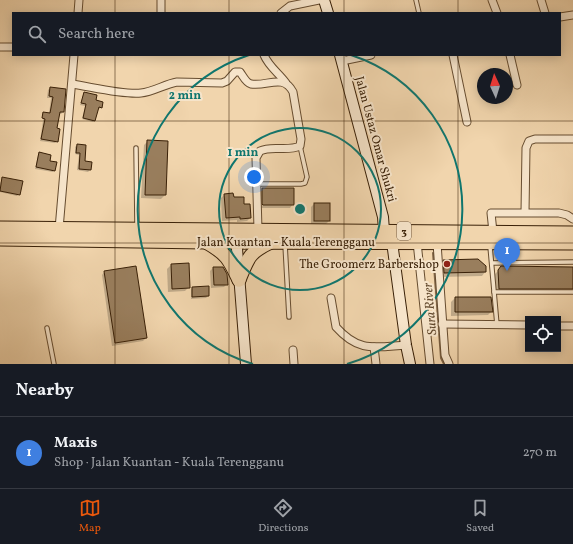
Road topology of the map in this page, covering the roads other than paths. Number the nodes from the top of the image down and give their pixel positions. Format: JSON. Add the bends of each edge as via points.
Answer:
{"nodes":[{"id":1,"x":79,"y":0,"type":"edge"},
{"id":2,"x":161,"y":0,"type":"edge"},
{"id":3,"x":319,"y":0,"type":"edge"},
{"id":4,"x":324,"y":0,"type":"edge"},
{"id":5,"x":416,"y":0,"type":"edge"},
{"id":6,"x":492,"y":0,"type":"edge"},
{"id":7,"x":541,"y":0,"type":"edge"},
{"id":8,"x":78,"y":12,"type":"edge"},
{"id":9,"x":161,"y":12,"type":"edge"},
{"id":10,"x":282,"y":12,"type":"edge"},
{"id":11,"x":328,"y":12,"type":"edge"},
{"id":12,"x":419,"y":12,"type":"edge"},
{"id":13,"x":497,"y":12,"type":"edge"},
{"id":14,"x":545,"y":12,"type":"edge"},
{"id":15,"x":573,"y":14,"type":"edge"},
{"id":16,"x":561,"y":17,"type":"edge"},
{"id":17,"x":0,"y":47,"type":"edge"},
{"id":18,"x":12,"y":47,"type":"edge"},
{"id":19,"x":74,"y":56,"type":"edge"},
{"id":20,"x":265,"y":56,"type":"edge"},
{"id":21,"x":361,"y":56,"type":"edge"},
{"id":22,"x":453,"y":56,"type":"edge"},
{"id":23,"x":510,"y":56,"type":"edge"},
{"id":24,"x":341,"y":58,"type":"edge"},
{"id":25,"x":286,"y":83,"type":"junction"},
{"id":26,"x":72,"y":84,"type":"junction"},
{"id":27,"x":517,"y":85,"type":"dead end"},
{"id":28,"x":467,"y":122,"type":"dead end"},
{"id":29,"x":573,"y":139,"type":"edge"},
{"id":30,"x":300,"y":146,"type":"junction"},
{"id":31,"x":136,"y":148,"type":"dead end"},
{"id":32,"x":257,"y":184,"type":"junction"},
{"id":33,"x":524,"y":212,"type":"junction"},
{"id":34,"x":573,"y":219,"type":"edge"},
{"id":35,"x":0,"y":228,"type":"edge"},
{"id":36,"x":58,"y":229,"type":"junction"},
{"id":37,"x":137,"y":229,"type":"junction"},
{"id":38,"x":258,"y":230,"type":"junction"},
{"id":39,"x":384,"y":231,"type":"junction"},
{"id":40,"x":573,"y":233,"type":"edge"},
{"id":41,"x":236,"y":236,"type":"junction"},
{"id":42,"x":491,"y":237,"type":"junction"},
{"id":43,"x":0,"y":239,"type":"edge"},
{"id":44,"x":278,"y":241,"type":"junction"},
{"id":45,"x":206,"y":242,"type":"junction"},
{"id":46,"x":392,"y":242,"type":"junction"},
{"id":47,"x":417,"y":242,"type":"junction"},
{"id":48,"x":437,"y":243,"type":"junction"},
{"id":49,"x":573,"y":243,"type":"edge"},
{"id":50,"x":492,"y":262,"type":"junction"},
{"id":51,"x":573,"y":262,"type":"edge"},
{"id":52,"x":240,"y":280,"type":"junction"},
{"id":53,"x":494,"y":292,"type":"junction"},
{"id":54,"x":573,"y":292,"type":"edge"},
{"id":55,"x":331,"y":298,"type":"dead end"},
{"id":56,"x":289,"y":317,"type":"dead end"},
{"id":57,"x":442,"y":324,"type":"junction"},
{"id":58,"x":497,"y":325,"type":"junction"},
{"id":59,"x":525,"y":326,"type":"edge"},
{"id":60,"x":561,"y":326,"type":"edge"},
{"id":61,"x":573,"y":326,"type":"edge"},
{"id":62,"x":47,"y":328,"type":"dead end"},
{"id":63,"x":406,"y":345,"type":"junction"},
{"id":64,"x":374,"y":347,"type":"junction"},
{"id":65,"x":292,"y":350,"type":"dead end"},
{"id":66,"x":54,"y":364,"type":"edge"},
{"id":67,"x":246,"y":364,"type":"edge"},
{"id":68,"x":294,"y":364,"type":"edge"},
{"id":69,"x":376,"y":364,"type":"edge"},
{"id":70,"x":410,"y":364,"type":"edge"},
{"id":71,"x":430,"y":364,"type":"edge"},
{"id":72,"x":449,"y":364,"type":"edge"}],
"edges":[{"from":1,"to":8,"type":"street"},
{"from":2,"to":9,"type":"street"},
{"from":3,"to":10,"type":"street","via":[[290,6]]},
{"from":4,"to":11,"type":"street"},
{"from":5,"to":12,"type":"lane"},
{"from":6,"to":13,"type":"street"},
{"from":7,"to":14,"type":"street"},
{"from":15,"to":16,"type":"street"},
{"from":17,"to":18,"type":"street"},
{"from":19,"to":26,"type":"street"},
{"from":20,"to":25,"type":"street"},
{"from":21,"to":24,"type":"street"},
{"from":22,"to":28,"type":"street"},
{"from":23,"to":27,"type":"street"},
{"from":24,"to":39,"type":"street","name":"Jalan Ustaz Omar Shukri","via":[[383,217]]},
{"from":25,"to":26,"type":"street","via":[[252,84],[247,82],[240,72],[235,72],[222,83],[177,82],[142,94]]},
{"from":25,"to":30,"type":"street","via":[[293,92]]},
{"from":26,"to":36,"type":"street"},
{"from":29,"to":33,"type":"street","via":[[529,141],[526,148]]},
{"from":30,"to":32,"type":"street","via":[[294,149],[266,148],[260,151],[256,158]]},
{"from":30,"to":32,"type":"lane","via":[[307,177],[305,183]]},
{"from":31,"to":37,"type":"lane"},
{"from":32,"to":38,"type":"street"},
{"from":33,"to":34,"type":"street","via":[[559,213]]},
{"from":33,"to":42,"type":"street","via":[[491,213]]},
{"from":35,"to":36,"type":"highway","name":"Jalan Kuantan - Kuala Terengganu","number":"3"},
{"from":36,"to":37,"type":"highway","name":"Jalan Kuantan - Kuala Terengganu","number":"3"},
{"from":37,"to":41,"type":"highway","name":"Jalan Kuantan - Kuala Terengganu","number":"3"},
{"from":38,"to":39,"type":"highway","name":"Jalan Kuantan - Kuala Terengganu","number":"3"},
{"from":38,"to":41,"type":"highway","name":"Jalan Kuantan - Kuala Terengganu","number":"3"},
{"from":39,"to":42,"type":"highway","name":"Jalan Kuantan - Kuala Terengganu","number":"3"},
{"from":40,"to":42,"type":"highway","name":"Jalan Kuantan - Kuala Terengganu","number":"3"},
{"from":41,"to":44,"type":"highway","name":"Jalan Kuantan - Kuala Terengganu","number":"3"},
{"from":41,"to":45,"type":"highway","name":"Jalan Kuantan - Kuala Terengganu","number":"3"},
{"from":41,"to":52,"type":"street"},
{"from":42,"to":48,"type":"highway","name":"Jalan Kuantan - Kuala Terengganu","number":"3"},
{"from":42,"to":49,"type":"highway","name":"Jalan Kuantan - Kuala Terengganu","number":"3"},
{"from":42,"to":50,"type":"lane"},
{"from":43,"to":45,"type":"highway","name":"Jalan Kuantan - Kuala Terengganu","number":"3"},
{"from":44,"to":46,"type":"highway","name":"Jalan Kuantan - Kuala Terengganu","number":"3"},
{"from":44,"to":52,"type":"highway","via":[[260,247],[250,256]]},
{"from":44,"to":56,"type":"lane"},
{"from":45,"to":52,"type":"highway","via":[[228,258]]},
{"from":46,"to":47,"type":"highway","name":"Jalan Kuantan - Kuala Terengganu","number":"3"},
{"from":46,"to":63,"type":"street"},
{"from":47,"to":48,"type":"highway","name":"Jalan Kuantan - Kuala Terengganu","number":"3"},
{"from":47,"to":71,"type":"street"},
{"from":48,"to":57,"type":"street"},
{"from":50,"to":51,"type":"lane"},
{"from":50,"to":53,"type":"lane"},
{"from":52,"to":67,"type":"street"},
{"from":53,"to":54,"type":"lane"},
{"from":53,"to":58,"type":"lane"},
{"from":55,"to":64,"type":"street","via":[[336,327],[356,344]]},
{"from":57,"to":58,"type":"street"},
{"from":57,"to":72,"type":"street","via":[[445,355]]},
{"from":58,"to":59,"type":"street"},
{"from":60,"to":61,"type":"street"},
{"from":62,"to":66,"type":"lane"},
{"from":63,"to":64,"type":"street"},
{"from":63,"to":70,"type":"street"},
{"from":64,"to":69,"type":"street"},
{"from":65,"to":68,"type":"street"}]}
